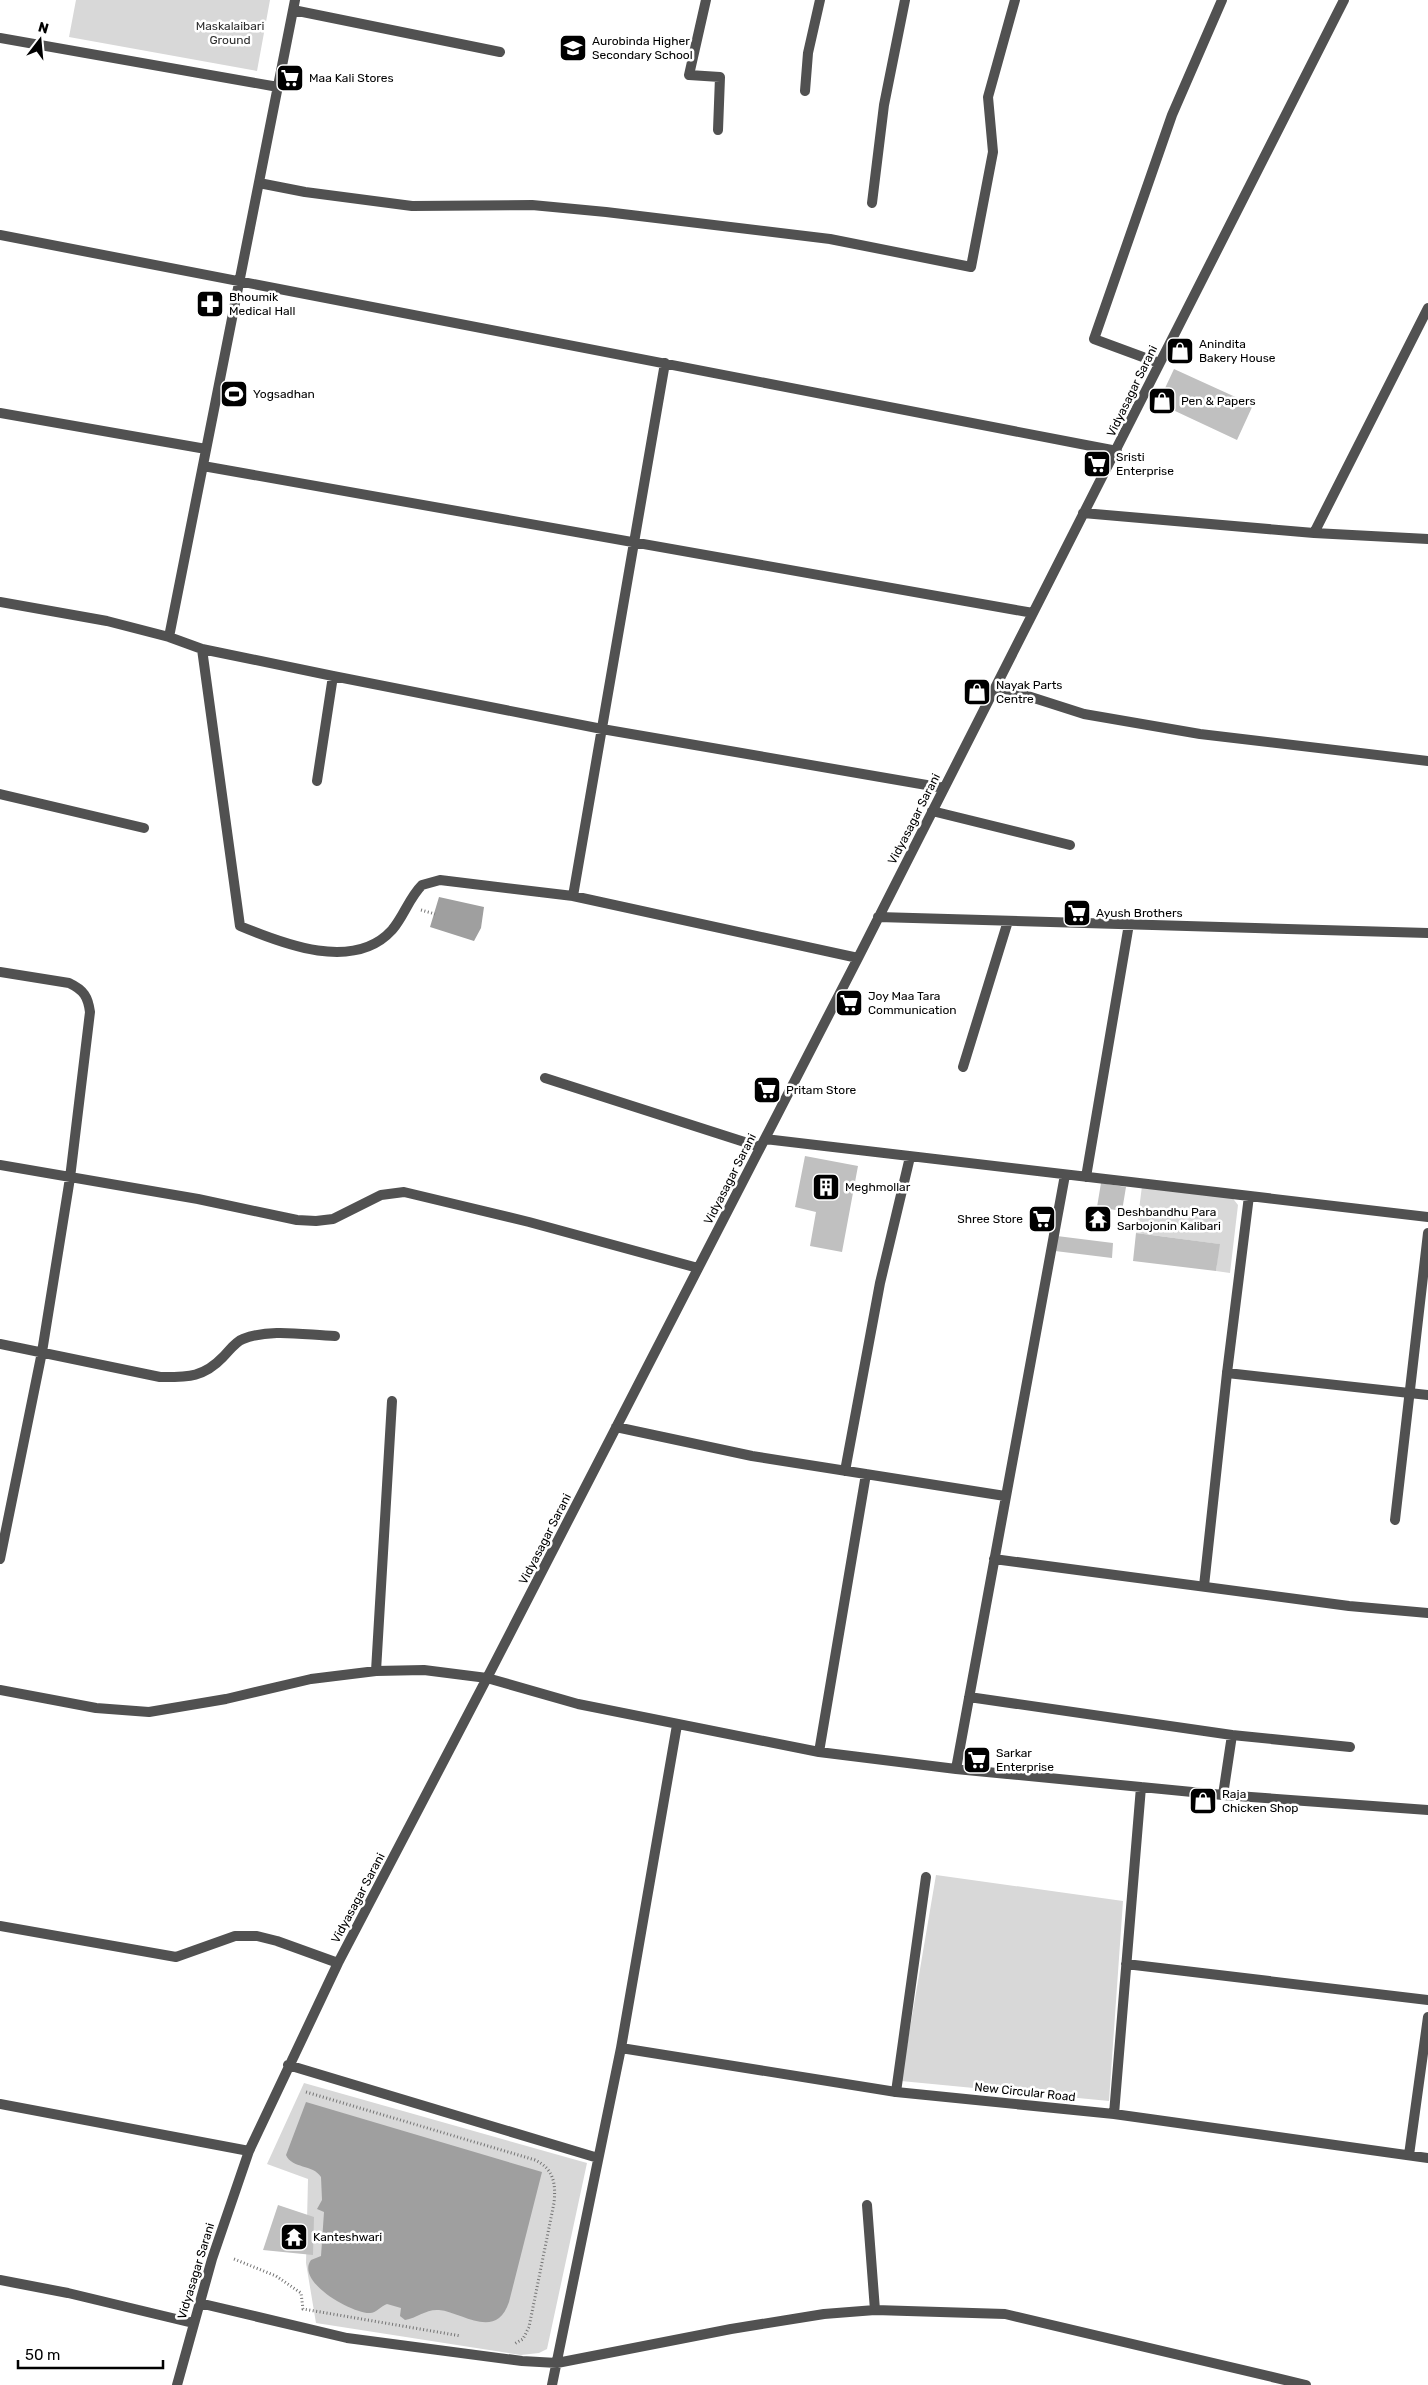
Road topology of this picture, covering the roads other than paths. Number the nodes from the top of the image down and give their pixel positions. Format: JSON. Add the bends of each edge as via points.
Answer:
{"nodes":[{"id":1,"x":706,"y":0,"type":"edge"},
{"id":2,"x":820,"y":0,"type":"edge"},
{"id":3,"x":905,"y":0,"type":"edge"},
{"id":4,"x":1015,"y":0,"type":"edge"},
{"id":5,"x":1222,"y":0,"type":"edge"},
{"id":6,"x":1344,"y":0,"type":"edge"},
{"id":7,"x":294,"y":5,"type":"edge"},
{"id":8,"x":0,"y":38,"type":"edge"},
{"id":9,"x":500,"y":52,"type":"dead end"},
{"id":10,"x":278,"y":87,"type":"junction"},
{"id":11,"x":805,"y":91,"type":"dead end"},
{"id":12,"x":718,"y":130,"type":"dead end"},
{"id":13,"x":259,"y":183,"type":"junction"},
{"id":14,"x":872,"y":203,"type":"dead end"},
{"id":15,"x":0,"y":235,"type":"edge"},
{"id":16,"x":239,"y":281,"type":"junction"},
{"id":17,"x":1428,"y":308,"type":"edge"},
{"id":18,"x":665,"y":363,"type":"junction"},
{"id":19,"x":1159,"y":363,"type":"junction"},
{"id":20,"x":0,"y":413,"type":"edge"},
{"id":21,"x":206,"y":449,"type":"junction"},
{"id":22,"x":1117,"y":451,"type":"junction"},
{"id":23,"x":203,"y":466,"type":"junction"},
{"id":24,"x":1083,"y":513,"type":"junction"},
{"id":25,"x":1314,"y":533,"type":"junction"},
{"id":26,"x":1428,"y":539,"type":"edge"},
{"id":27,"x":634,"y":543,"type":"junction"},
{"id":28,"x":0,"y":602,"type":"edge"},
{"id":29,"x":1033,"y":613,"type":"junction"},
{"id":30,"x":169,"y":636,"type":"junction"},
{"id":31,"x":202,"y":649,"type":"junction"},
{"id":32,"x":333,"y":676,"type":"junction"},
{"id":33,"x":996,"y":686,"type":"junction"},
{"id":34,"x":602,"y":729,"type":"junction"},
{"id":35,"x":1428,"y":761,"type":"edge"},
{"id":36,"x":318,"y":781,"type":"dead end"},
{"id":37,"x":944,"y":788,"type":"junction"},
{"id":38,"x":0,"y":794,"type":"edge"},
{"id":39,"x":932,"y":811,"type":"junction"},
{"id":40,"x":144,"y":828,"type":"dead end"},
{"id":41,"x":1070,"y":845,"type":"dead end"},
{"id":42,"x":574,"y":896,"type":"junction"},
{"id":43,"x":878,"y":917,"type":"junction"},
{"id":44,"x":1008,"y":921,"type":"junction"},
{"id":45,"x":1129,"y":924,"type":"junction"},
{"id":46,"x":1428,"y":933,"type":"edge"},
{"id":47,"x":858,"y":958,"type":"junction"},
{"id":48,"x":0,"y":972,"type":"edge"},
{"id":49,"x":963,"y":1068,"type":"dead end"},
{"id":50,"x":545,"y":1078,"type":"dead end"},
{"id":51,"x":762,"y":1143,"type":"junction"},
{"id":52,"x":910,"y":1157,"type":"junction"},
{"id":53,"x":0,"y":1165,"type":"edge"},
{"id":54,"x":1065,"y":1174,"type":"junction"},
{"id":55,"x":1086,"y":1177,"type":"junction"},
{"id":56,"x":70,"y":1178,"type":"junction"},
{"id":57,"x":1249,"y":1196,"type":"junction"},
{"id":58,"x":1428,"y":1217,"type":"edge"},
{"id":59,"x":1428,"y":1233,"type":"edge"},
{"id":60,"x":698,"y":1268,"type":"junction"},
{"id":61,"x":335,"y":1336,"type":"dead end"},
{"id":62,"x":0,"y":1344,"type":"edge"},
{"id":63,"x":42,"y":1352,"type":"junction"},
{"id":64,"x":1227,"y":1373,"type":"junction"},
{"id":65,"x":1410,"y":1393,"type":"junction"},
{"id":66,"x":1428,"y":1395,"type":"edge"},
{"id":67,"x":392,"y":1401,"type":"dead end"},
{"id":68,"x":616,"y":1428,"type":"junction"},
{"id":69,"x":845,"y":1471,"type":"junction"},
{"id":70,"x":866,"y":1474,"type":"junction"},
{"id":71,"x":1005,"y":1496,"type":"junction"},
{"id":72,"x":1395,"y":1520,"type":"dead end"},
{"id":73,"x":3,"y":1529,"type":"edge"},
{"id":74,"x":0,"y":1559,"type":"edge"},
{"id":75,"x":994,"y":1559,"type":"junction"},
{"id":76,"x":1204,"y":1586,"type":"junction"},
{"id":77,"x":1428,"y":1614,"type":"edge"},
{"id":78,"x":376,"y":1671,"type":"junction"},
{"id":79,"x":487,"y":1678,"type":"junction"},
{"id":80,"x":0,"y":1691,"type":"edge"},
{"id":81,"x":968,"y":1697,"type":"junction"},
{"id":82,"x":677,"y":1725,"type":"junction"},
{"id":83,"x":1232,"y":1735,"type":"junction"},
{"id":84,"x":1350,"y":1747,"type":"dead end"},
{"id":85,"x":819,"y":1752,"type":"junction"},
{"id":86,"x":956,"y":1769,"type":"junction"},
{"id":87,"x":1141,"y":1787,"type":"junction"},
{"id":88,"x":1223,"y":1795,"type":"junction"},
{"id":89,"x":1428,"y":1810,"type":"edge"},
{"id":90,"x":926,"y":1877,"type":"dead end"},
{"id":91,"x":0,"y":1926,"type":"edge"},
{"id":92,"x":338,"y":1962,"type":"junction"},
{"id":93,"x":1126,"y":1964,"type":"junction"},
{"id":94,"x":1428,"y":2000,"type":"edge"},
{"id":95,"x":1428,"y":2017,"type":"edge"},
{"id":96,"x":621,"y":2048,"type":"junction"},
{"id":97,"x":288,"y":2065,"type":"junction"},
{"id":98,"x":896,"y":2092,"type":"junction"},
{"id":99,"x":0,"y":2104,"type":"edge"},
{"id":100,"x":1114,"y":2114,"type":"junction"},
{"id":101,"x":249,"y":2151,"type":"junction"},
{"id":102,"x":1409,"y":2155,"type":"junction"},
{"id":103,"x":598,"y":2158,"type":"junction"},
{"id":104,"x":1428,"y":2158,"type":"edge"},
{"id":105,"x":867,"y":2205,"type":"dead end"},
{"id":106,"x":0,"y":2280,"type":"edge"},
{"id":107,"x":199,"y":2303,"type":"junction"},
{"id":108,"x":875,"y":2310,"type":"junction"},
{"id":109,"x":193,"y":2323,"type":"junction"},
{"id":110,"x":557,"y":2364,"type":"junction"},
{"id":111,"x":177,"y":2385,"type":"edge"},
{"id":112,"x":552,"y":2385,"type":"edge"},
{"id":113,"x":1306,"y":2385,"type":"edge"}],
"edges":[{"from":1,"to":12,"type":"street","via":[[689,75],[720,77]]},
{"from":2,"to":11,"type":"street","via":[[808,54]]},
{"from":3,"to":14,"type":"street","via":[[884,105]]},
{"from":4,"to":13,"type":"street","via":[[988,97],[993,152],[971,267],[830,239],[606,212],[532,205],[412,206]]},
{"from":5,"to":19,"type":"street","via":[[1172,114],[1094,339]]},
{"from":6,"to":19,"type":"street","name":"Vidyasagar Sarani"},
{"from":7,"to":9,"type":"street"},
{"from":7,"to":10,"type":"street"},
{"from":8,"to":10,"type":"street"},
{"from":10,"to":13,"type":"street"},
{"from":13,"to":16,"type":"street"},
{"from":15,"to":16,"type":"street"},
{"from":16,"to":18,"type":"street"},
{"from":16,"to":21,"type":"street"},
{"from":17,"to":25,"type":"street"},
{"from":18,"to":22,"type":"street"},
{"from":18,"to":27,"type":"street"},
{"from":19,"to":22,"type":"street","name":"Vidyasagar Sarani"},
{"from":20,"to":21,"type":"street"},
{"from":21,"to":23,"type":"street"},
{"from":22,"to":24,"type":"street","name":"Vidyasagar Sarani"},
{"from":23,"to":27,"type":"street"},
{"from":23,"to":30,"type":"street"},
{"from":24,"to":25,"type":"street"},
{"from":24,"to":29,"type":"street","name":"Vidyasagar Sarani"},
{"from":25,"to":26,"type":"street"},
{"from":27,"to":29,"type":"street"},
{"from":27,"to":34,"type":"street"},
{"from":28,"to":30,"type":"street","via":[[107,620]]},
{"from":29,"to":33,"type":"street","name":"Vidyasagar Sarani"},
{"from":30,"to":31,"type":"street"},
{"from":31,"to":32,"type":"street"},
{"from":31,"to":42,"type":"street","via":[[240,926],[268,938],[329,952],[354,951],[373,944],[391,931],[415,892],[429,882],[440,880]]},
{"from":32,"to":34,"type":"street"},
{"from":32,"to":36,"type":"street"},
{"from":33,"to":35,"type":"street","via":[[1084,714],[1200,734]]},
{"from":33,"to":37,"type":"street","name":"Vidyasagar Sarani"},
{"from":34,"to":37,"type":"street"},
{"from":34,"to":42,"type":"street"},
{"from":37,"to":39,"type":"street","name":"Vidyasagar Sarani"},
{"from":38,"to":40,"type":"street"},
{"from":39,"to":41,"type":"street"},
{"from":39,"to":43,"type":"street","name":"Vidyasagar Sarani"},
{"from":42,"to":47,"type":"street"},
{"from":43,"to":44,"type":"street"},
{"from":43,"to":47,"type":"street","name":"Vidyasagar Sarani"},
{"from":44,"to":45,"type":"street"},
{"from":44,"to":49,"type":"street"},
{"from":45,"to":46,"type":"street"},
{"from":45,"to":55,"type":"street"},
{"from":47,"to":51,"type":"street","name":"Vidyasagar Sarani"},
{"from":48,"to":56,"type":"street","via":[[69,983],[80,988],[88,998],[90,1012]]},
{"from":50,"to":51,"type":"street"},
{"from":51,"to":52,"type":"street"},
{"from":51,"to":60,"type":"street","name":"Vidyasagar Sarani"},
{"from":52,"to":54,"type":"street"},
{"from":52,"to":69,"type":"street","via":[[880,1283]]},
{"from":53,"to":56,"type":"street"},
{"from":54,"to":55,"type":"street"},
{"from":54,"to":71,"type":"street"},
{"from":55,"to":57,"type":"street"},
{"from":56,"to":60,"type":"street","via":[[316,1222],[333,1219],[381,1195],[404,1192]]},
{"from":56,"to":63,"type":"street"},
{"from":57,"to":58,"type":"street"},
{"from":57,"to":64,"type":"street"},
{"from":59,"to":65,"type":"street"},
{"from":60,"to":68,"type":"street","name":"Vidyasagar Sarani"},
{"from":61,"to":63,"type":"street","via":[[266,1333],[253,1336],[240,1340],[214,1366],[185,1377],[160,1377]]},
{"from":62,"to":63,"type":"street"},
{"from":63,"to":73,"type":"street"},
{"from":64,"to":65,"type":"street"},
{"from":64,"to":76,"type":"street"},
{"from":65,"to":66,"type":"street"},
{"from":65,"to":72,"type":"street"},
{"from":67,"to":78,"type":"street"},
{"from":68,"to":69,"type":"street"},
{"from":68,"to":79,"type":"street","name":"Vidyasagar Sarani"},
{"from":69,"to":70,"type":"street"},
{"from":70,"to":71,"type":"street"},
{"from":70,"to":85,"type":"street"},
{"from":71,"to":75,"type":"street"},
{"from":73,"to":74,"type":"street"},
{"from":75,"to":76,"type":"street"},
{"from":75,"to":81,"type":"street"},
{"from":76,"to":77,"type":"street"},
{"from":78,"to":79,"type":"street","via":[[424,1670]]},
{"from":78,"to":80,"type":"street","via":[[311,1680],[149,1712],[96,1708]]},
{"from":79,"to":82,"type":"street","via":[[578,1704]]},
{"from":79,"to":92,"type":"street","name":"Vidyasagar Sarani"},
{"from":81,"to":83,"type":"street"},
{"from":81,"to":86,"type":"street"},
{"from":82,"to":85,"type":"street"},
{"from":82,"to":96,"type":"street"},
{"from":83,"to":84,"type":"street"},
{"from":83,"to":88,"type":"street"},
{"from":85,"to":86,"type":"street"},
{"from":86,"to":87,"type":"street"},
{"from":87,"to":88,"type":"street"},
{"from":87,"to":93,"type":"street"},
{"from":88,"to":89,"type":"street"},
{"from":90,"to":98,"type":"street"},
{"from":91,"to":92,"type":"street","via":[[176,1957],[235,1936],[257,1936]]},
{"from":92,"to":97,"type":"street","name":"Vidyasagar Sarani"},
{"from":93,"to":94,"type":"street"},
{"from":93,"to":100,"type":"street"},
{"from":95,"to":102,"type":"street"},
{"from":96,"to":98,"type":"street","name":"New Circular Road"},
{"from":96,"to":103,"type":"street"},
{"from":97,"to":101,"type":"street","name":"Vidyasagar Sarani"},
{"from":97,"to":103,"type":"street"},
{"from":98,"to":100,"type":"street","name":"New Circular Road"},
{"from":99,"to":101,"type":"street"},
{"from":100,"to":102,"type":"street","name":"New Circular Road"},
{"from":101,"to":107,"type":"street","name":"Vidyasagar Sarani"},
{"from":102,"to":104,"type":"street","name":"New Circular Road"},
{"from":103,"to":110,"type":"street"},
{"from":105,"to":108,"type":"street"},
{"from":106,"to":109,"type":"street"},
{"from":107,"to":109,"type":"street","name":"Vidyasagar Sarani"},
{"from":107,"to":110,"type":"street","via":[[347,2338]]},
{"from":108,"to":110,"type":"street","via":[[777,2320]]},
{"from":108,"to":113,"type":"street","via":[[1005,2314]]},
{"from":109,"to":111,"type":"street","name":"Vidyasagar Sarani"},
{"from":110,"to":112,"type":"street"}]}
